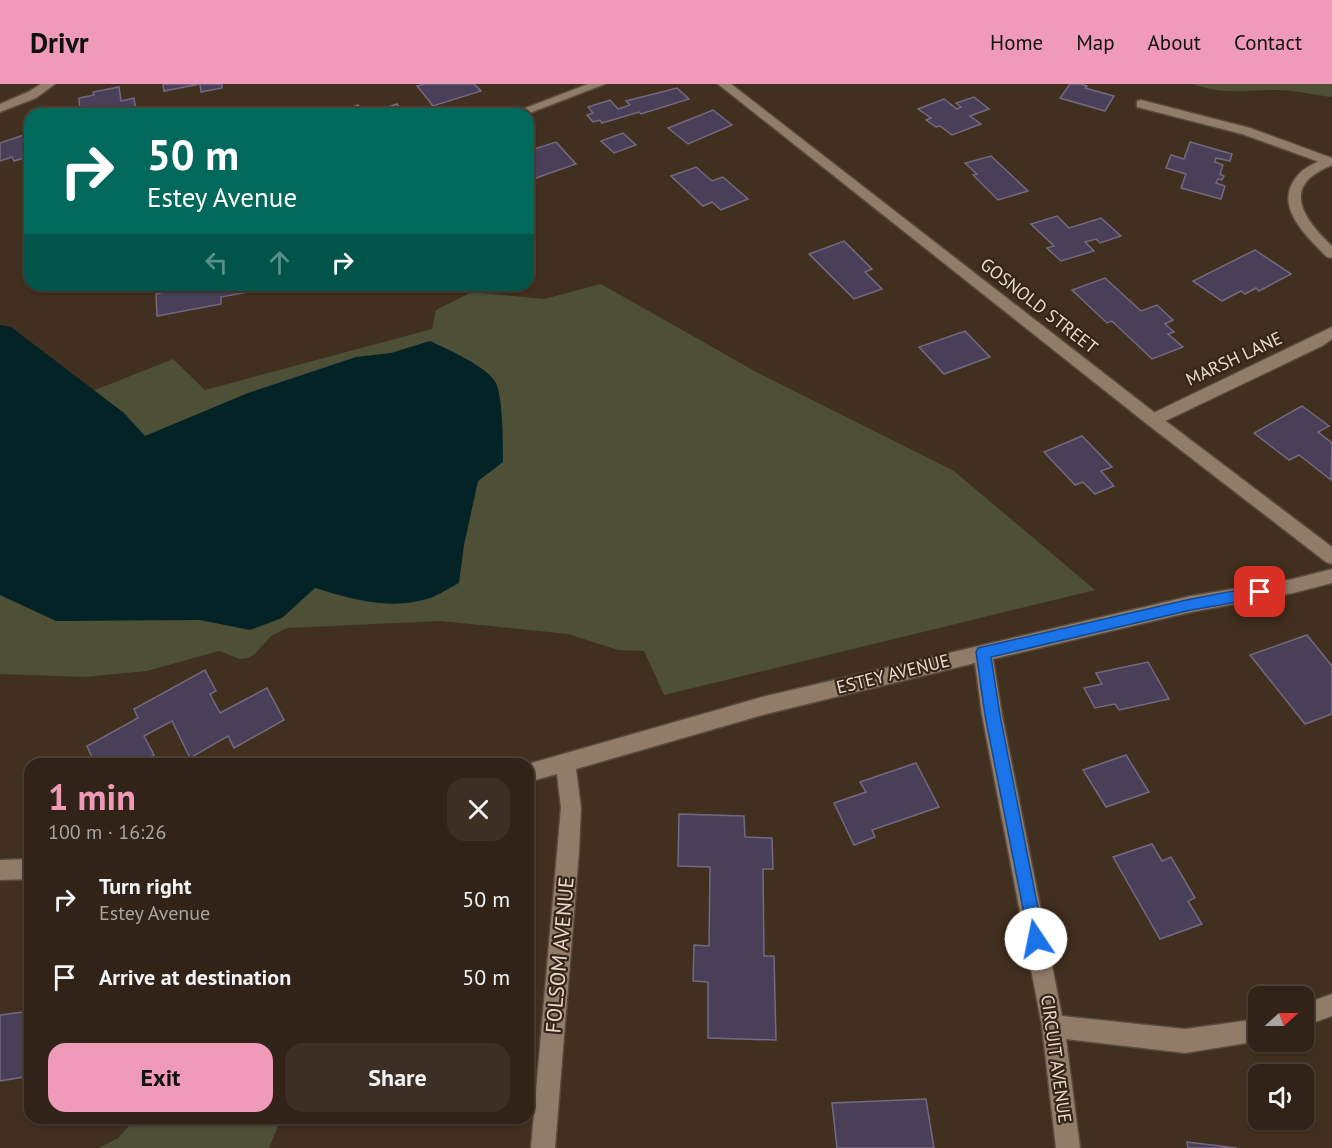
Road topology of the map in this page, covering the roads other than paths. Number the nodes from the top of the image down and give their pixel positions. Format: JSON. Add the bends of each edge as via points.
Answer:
{"nodes":[{"id":1,"x":49,"y":84,"type":"edge"},
{"id":2,"x":599,"y":84,"type":"edge"},
{"id":3,"x":724,"y":84,"type":"edge"},
{"id":4,"x":1141,"y":104,"type":"dead end"},
{"id":5,"x":0,"y":108,"type":"edge"},
{"id":6,"x":533,"y":108,"type":"edge"},
{"id":7,"x":1332,"y":254,"type":"edge"},
{"id":8,"x":1332,"y":332,"type":"edge"},
{"id":9,"x":1153,"y":420,"type":"junction"},
{"id":10,"x":1332,"y":557,"type":"edge"},
{"id":11,"x":1332,"y":576,"type":"edge"},
{"id":12,"x":983,"y":652,"type":"junction"},
{"id":13,"x":565,"y":762,"type":"junction"},
{"id":14,"x":534,"y":771,"type":"edge"},
{"id":15,"x":24,"y":869,"type":"edge"},
{"id":16,"x":0,"y":870,"type":"edge"},
{"id":17,"x":1332,"y":1005,"type":"edge"},
{"id":18,"x":1314,"y":1011,"type":"edge"},
{"id":19,"x":1053,"y":1026,"type":"junction"},
{"id":20,"x":1248,"y":1032,"type":"edge"},
{"id":21,"x":543,"y":1148,"type":"edge"},
{"id":22,"x":1068,"y":1148,"type":"edge"}],
"edges":[{"from":1,"to":5,"type":"street"},
{"from":2,"to":6,"type":"street"},
{"from":3,"to":9,"type":"street","name":"GOSNOLD STREET"},
{"from":4,"to":7,"type":"street","via":[[1246,131],[1329,161],[1304,176],[1294,193],[1293,204],[1296,213]]},
{"from":8,"to":9,"type":"street","name":"MARSH LANE"},
{"from":9,"to":10,"type":"street","name":"GOSNOLD STREET"},
{"from":11,"to":12,"type":"street","name":"ESTEY AVENUE"},
{"from":12,"to":13,"type":"street","name":"ESTEY AVENUE","via":[[776,703]]},
{"from":12,"to":19,"type":"street","name":"CIRCUIT AVENUE"},
{"from":13,"to":14,"type":"street","name":"ESTEY AVENUE"},
{"from":13,"to":21,"type":"street","name":"FOLSOM AVENUE","via":[[571,808],[569,851]]},
{"from":15,"to":16,"type":"street"},
{"from":17,"to":18,"type":"street"},
{"from":19,"to":20,"type":"street","via":[[1185,1041]]},
{"from":19,"to":22,"type":"street","name":"CIRCUIT AVENUE"}]}
